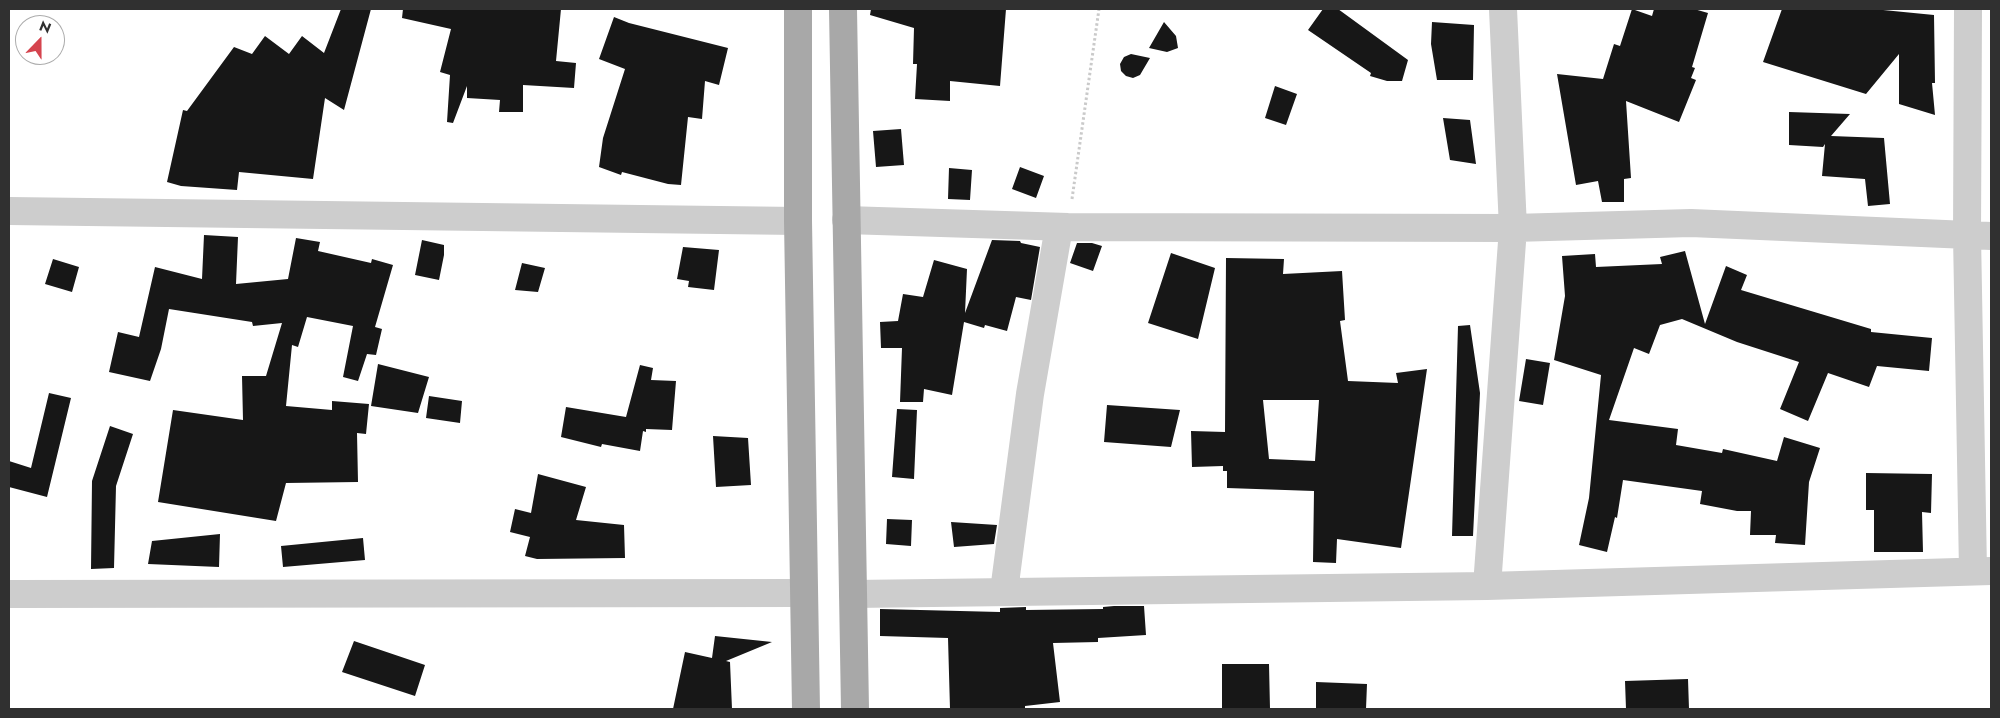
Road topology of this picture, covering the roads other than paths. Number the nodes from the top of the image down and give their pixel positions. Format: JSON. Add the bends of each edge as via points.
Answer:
{"nodes":[{"id":1,"x":798,"y":9,"type":"edge"},
{"id":2,"x":842,"y":9,"type":"edge"},
{"id":3,"x":1503,"y":9,"type":"edge"},
{"id":4,"x":1968,"y":9,"type":"edge"},
{"id":5,"x":9,"y":211,"type":"edge"},
{"id":6,"x":846,"y":220,"type":"junction"},
{"id":7,"x":798,"y":221,"type":"junction"},
{"id":8,"x":1063,"y":227,"type":"junction"},
{"id":9,"x":1513,"y":228,"type":"junction"},
{"id":10,"x":1979,"y":235,"type":"edge"},
{"id":11,"x":1982,"y":571,"type":"edge"},
{"id":12,"x":1487,"y":586,"type":"junction"},
{"id":13,"x":1004,"y":591,"type":"junction"},
{"id":14,"x":804,"y":593,"type":"junction"},
{"id":15,"x":9,"y":594,"type":"edge"},
{"id":16,"x":854,"y":594,"type":"junction"},
{"id":17,"x":806,"y":709,"type":"edge"},
{"id":18,"x":855,"y":709,"type":"edge"}],
"edges":[{"from":1,"to":7,"type":"main road"},
{"from":2,"to":6,"type":"main road"},
{"from":3,"to":9,"type":"street"},
{"from":4,"to":10,"type":"street"},
{"from":5,"to":7,"type":"street"},
{"from":6,"to":8,"type":"street"},
{"from":6,"to":16,"type":"main road"},
{"from":7,"to":14,"type":"main road"},
{"from":8,"to":9,"type":"street"},
{"from":8,"to":13,"type":"street","via":[[1030,394]]},
{"from":9,"to":10,"type":"street","via":[[1691,223]]},
{"from":9,"to":12,"type":"street"},
{"from":10,"to":11,"type":"street"},
{"from":11,"to":12,"type":"street"},
{"from":12,"to":13,"type":"street"},
{"from":13,"to":16,"type":"street"},
{"from":14,"to":15,"type":"street"},
{"from":14,"to":17,"type":"main road"},
{"from":16,"to":18,"type":"main road"}]}
